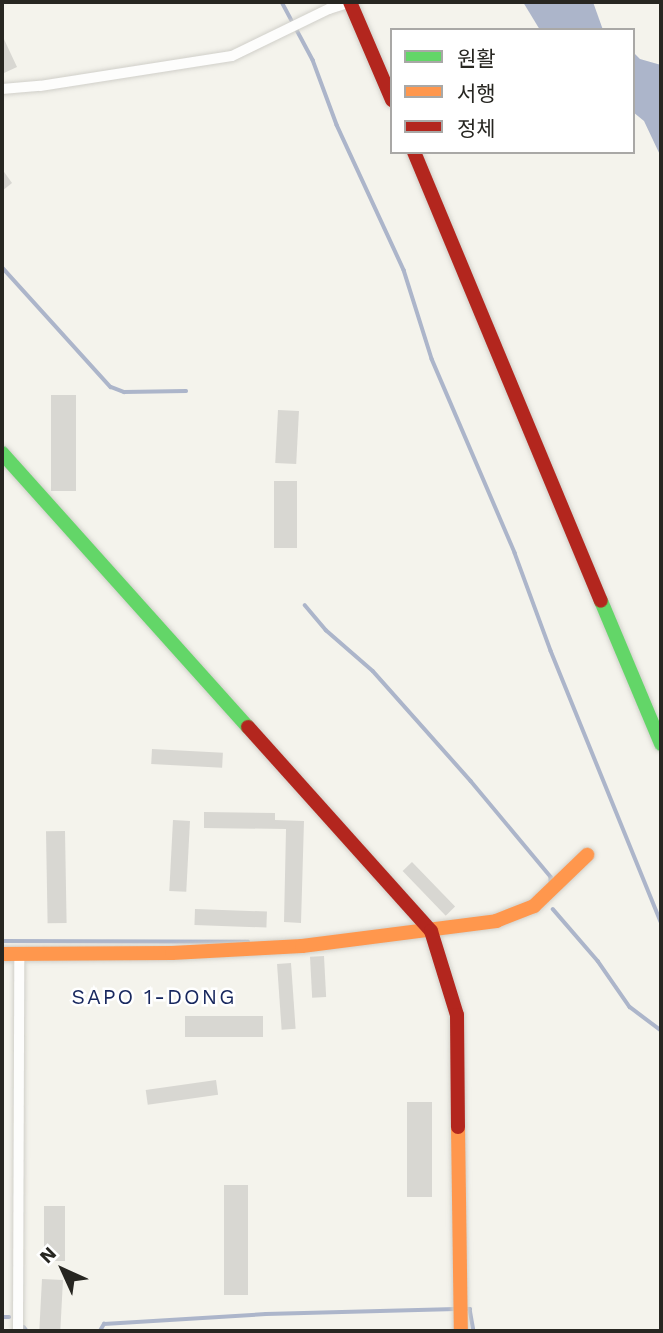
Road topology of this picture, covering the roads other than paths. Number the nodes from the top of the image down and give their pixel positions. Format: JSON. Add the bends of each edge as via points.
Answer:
{"nodes":[{"id":1,"x":350,"y":2,"type":"edge"},
{"id":2,"x":2,"y":89,"type":"edge"},
{"id":3,"x":390,"y":95,"type":"edge"},
{"id":4,"x":415,"y":154,"type":"edge"},
{"id":5,"x":2,"y":453,"type":"edge"},
{"id":6,"x":661,"y":744,"type":"edge"},
{"id":7,"x":587,"y":855,"type":"dead end"},
{"id":8,"x":431,"y":931,"type":"junction"},
{"id":9,"x":2,"y":954,"type":"edge"},
{"id":10,"x":19,"y":954,"type":"junction"},
{"id":11,"x":18,"y":1331,"type":"edge"},
{"id":12,"x":461,"y":1331,"type":"edge"}],
"edges":[{"from":1,"to":2,"type":"street","via":[[232,56]]},
{"from":1,"to":3,"type":"street"},
{"from":4,"to":6,"type":"street"},
{"from":5,"to":8,"type":"street"},
{"from":7,"to":8,"type":"street","via":[[522,912]]},
{"from":8,"to":10,"type":"street","via":[[172,953]]},
{"from":8,"to":12,"type":"street","via":[[457,1015]]},
{"from":9,"to":10,"type":"street"},
{"from":10,"to":11,"type":"street"}]}
